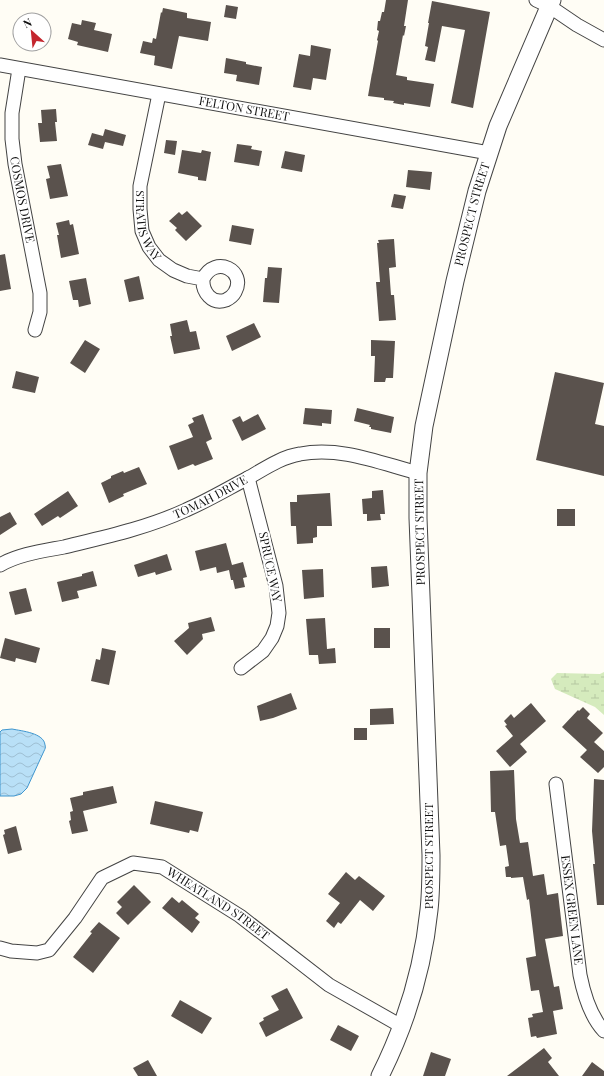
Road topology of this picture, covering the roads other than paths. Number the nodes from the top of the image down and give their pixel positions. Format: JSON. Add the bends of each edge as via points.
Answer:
{"nodes":[{"id":1,"x":546,"y":2,"type":"edge"},
{"id":2,"x":604,"y":40,"type":"edge"},
{"id":3,"x":0,"y":65,"type":"edge"},
{"id":4,"x":19,"y":69,"type":"junction"},
{"id":5,"x":159,"y":94,"type":"junction"},
{"id":6,"x":489,"y":153,"type":"junction"},
{"id":7,"x":203,"y":279,"type":"dead end"},
{"id":8,"x":35,"y":330,"type":"dead end"},
{"id":9,"x":418,"y":474,"type":"junction"},
{"id":10,"x":248,"y":478,"type":"junction"},
{"id":11,"x":0,"y":564,"type":"edge"},
{"id":12,"x":241,"y":668,"type":"dead end"},
{"id":13,"x":556,"y":784,"type":"dead end"},
{"id":14,"x":0,"y":948,"type":"edge"},
{"id":15,"x":403,"y":1027,"type":"junction"},
{"id":16,"x":604,"y":1031,"type":"edge"},
{"id":17,"x":380,"y":1076,"type":"edge"}],
"edges":[{"from":1,"to":2,"type":"street","via":[[577,25]]},
{"from":1,"to":6,"type":"street","name":"PROSPECT STREET"},
{"from":3,"to":4,"type":"street","name":"FELTON STREET"},
{"from":4,"to":5,"type":"street","name":"FELTON STREET"},
{"from":4,"to":8,"type":"street","name":"COSMOS DRIVE","via":[[12,113],[12,139],[40,293],[40,312]]},
{"from":5,"to":6,"type":"street","name":"FELTON STREET"},
{"from":5,"to":7,"type":"street","name":"STRATIS WAY","via":[[140,186],[142,231],[159,260],[173,270]]},
{"from":6,"to":9,"type":"street","name":"PROSPECT STREET","via":[[453,289],[424,426]]},
{"from":9,"to":10,"type":"street","name":"TOMAH DRIVE","via":[[357,456],[315,452],[286,458]]},
{"from":9,"to":15,"type":"street","name":"PROSPECT STREET","via":[[431,884],[426,935]]},
{"from":10,"to":11,"type":"street","name":"TOMAH DRIVE","via":[[161,521],[22,556]]},
{"from":10,"to":12,"type":"street","name":"SPRUCE WAY","via":[[276,586],[279,613],[272,638],[263,651]]},
{"from":13,"to":16,"type":"street","name":"ESSEX GREEN LANE","via":[[584,993],[589,1007]]},
{"from":14,"to":15,"type":"street","name":"WHEATLAND STREET","via":[[31,953],[49,950],[102,878],[133,864],[162,867],[240,916],[329,985]]},
{"from":15,"to":17,"type":"street","name":"PROSPECT STREET"}]}
